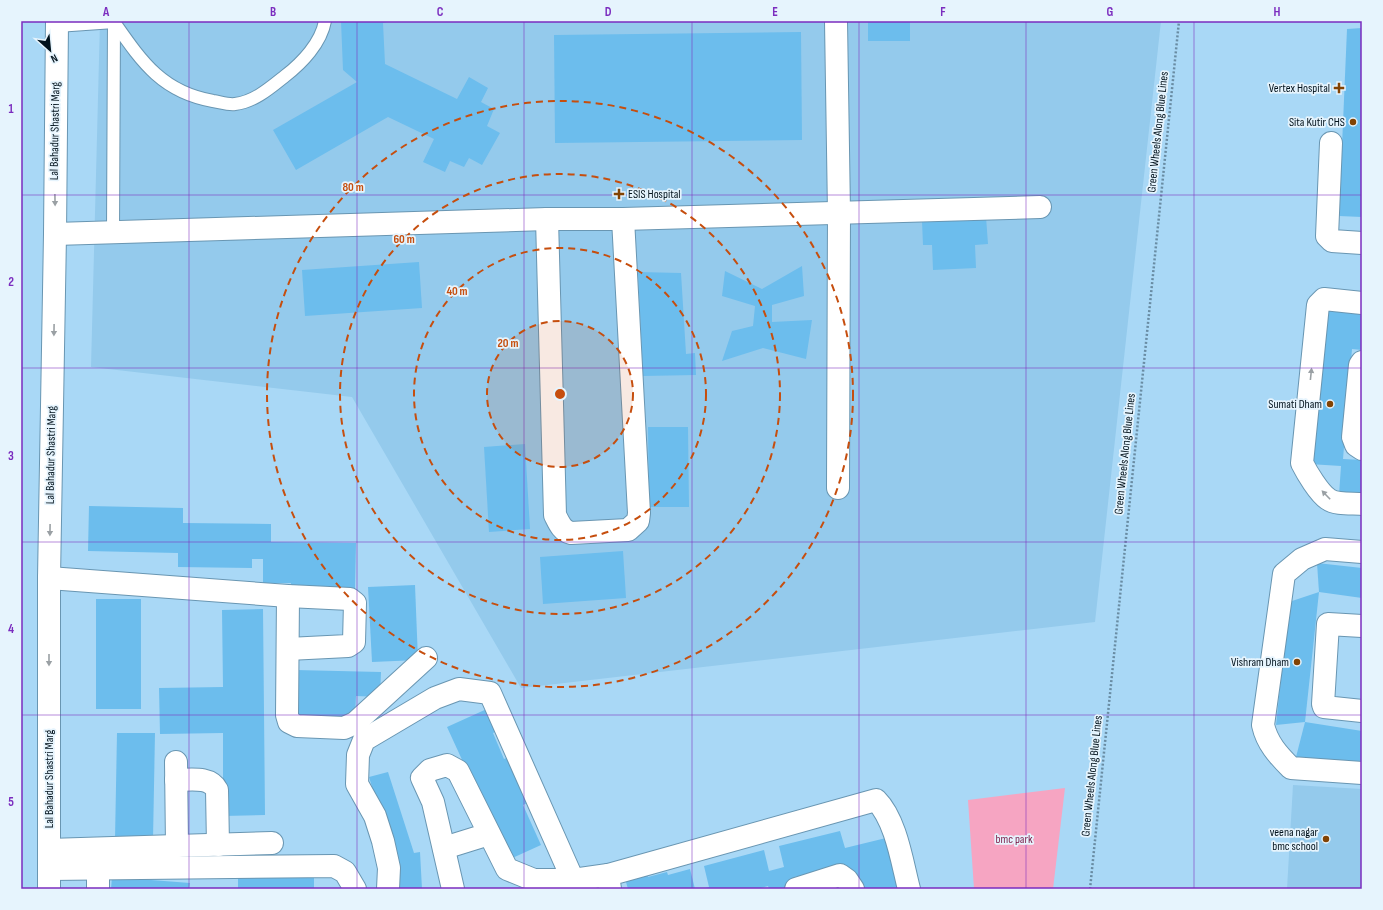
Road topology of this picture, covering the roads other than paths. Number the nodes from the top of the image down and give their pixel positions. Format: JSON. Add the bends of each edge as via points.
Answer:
{"nodes":[{"id":1,"x":325,"y":21,"type":"edge"},
{"id":2,"x":836,"y":21,"type":"edge"},
{"id":3,"x":114,"y":22,"type":"edge"},
{"id":4,"x":56,"y":23,"type":"edge"},
{"id":5,"x":1331,"y":143,"type":"dead end"},
{"id":6,"x":1040,"y":207,"type":"dead end"},
{"id":7,"x":838,"y":213,"type":"junction"},
{"id":8,"x":623,"y":218,"type":"junction"},
{"id":9,"x":547,"y":219,"type":"junction"},
{"id":10,"x":113,"y":232,"type":"junction"},
{"id":11,"x":55,"y":234,"type":"junction"},
{"id":12,"x":1362,"y":243,"type":"edge"},
{"id":13,"x":1362,"y":303,"type":"edge"},
{"id":14,"x":1362,"y":362,"type":"edge"},
{"id":15,"x":1362,"y":449,"type":"edge"},
{"id":16,"x":838,"y":488,"type":"dead end"},
{"id":17,"x":1362,"y":504,"type":"edge"},
{"id":18,"x":1362,"y":552,"type":"edge"},
{"id":19,"x":49,"y":578,"type":"junction"},
{"id":20,"x":288,"y":596,"type":"junction"},
{"id":21,"x":1362,"y":626,"type":"edge"},
{"id":22,"x":288,"y":649,"type":"junction"},
{"id":23,"x":426,"y":658,"type":"dead end"},
{"id":24,"x":1362,"y":711,"type":"edge"},
{"id":25,"x":1362,"y":773,"type":"edge"},
{"id":26,"x":489,"y":834,"type":"junction"},
{"id":27,"x":272,"y":844,"type":"dead end"},
{"id":28,"x":218,"y":845,"type":"junction"},
{"id":29,"x":177,"y":846,"type":"junction"},
{"id":30,"x":444,"y":848,"type":"junction"},
{"id":31,"x":50,"y":869,"type":"edge"},
{"id":32,"x":98,"y":879,"type":"edge"},
{"id":33,"x":572,"y":880,"type":"junction"},
{"id":34,"x":609,"y":882,"type":"edge"},
{"id":35,"x":355,"y":889,"type":"edge"},
{"id":36,"x":388,"y":889,"type":"edge"},
{"id":37,"x":453,"y":889,"type":"edge"},
{"id":38,"x":796,"y":889,"type":"edge"},
{"id":39,"x":853,"y":889,"type":"edge"},
{"id":40,"x":909,"y":889,"type":"edge"}],
"edges":[{"from":1,"to":3,"type":"lane","via":[[323,31],[300,64],[260,95],[234,104],[204,99],[164,83],[142,61]]},
{"from":2,"to":7,"type":"street"},
{"from":3,"to":4,"type":"lane"},
{"from":3,"to":10,"type":"lane"},
{"from":4,"to":11,"type":"street","name":"Lal Bahadur Shastri Marg","one_way":true},
{"from":5,"to":12,"type":"street","via":[[1327,236],[1332,241]]},
{"from":6,"to":7,"type":"street"},
{"from":7,"to":8,"type":"street"},
{"from":7,"to":16,"type":"street"},
{"from":8,"to":9,"type":"street"},
{"from":8,"to":9,"type":"street","via":[[638,521],[628,530],[571,533],[566,532],[560,525],[556,515]]},
{"from":9,"to":10,"type":"street"},
{"from":10,"to":11,"type":"street"},
{"from":11,"to":19,"type":"street","name":"Lal Bahadur Shastri Marg","one_way":true},
{"from":17,"to":13,"type":"street","one_way":true,"via":[[1328,499],[1302,463],[1318,305],[1324,299]]},
{"from":14,"to":15,"type":"street","via":[[1353,437],[1356,445]]},
{"from":18,"to":25,"type":"street","via":[[1325,549],[1302,560],[1284,574],[1263,725],[1266,738],[1291,768]]},
{"from":19,"to":20,"type":"street"},
{"from":19,"to":31,"type":"street","name":"Lal Bahadur Shastri Marg","one_way":true},
{"from":20,"to":22,"type":"street"},
{"from":20,"to":22,"type":"street","via":[[350,599],[356,608],[354,642],[348,646]]},
{"from":21,"to":24,"type":"street","via":[[1328,624],[1323,704],[1324,707]]},
{"from":22,"to":23,"type":"street","via":[[287,715],[289,722],[298,726],[344,728],[355,722]]},
{"from":26,"to":30,"type":"street"},
{"from":26,"to":30,"type":"street","via":[[458,771],[447,765],[430,770],[422,778],[433,802]]},
{"from":26,"to":33,"type":"street","via":[[507,869],[534,880]]},
{"from":27,"to":28,"type":"street"},
{"from":28,"to":29,"type":"street"},
{"from":28,"to":29,"type":"street","via":[[217,790],[214,784],[209,780],[176,771]]},
{"from":29,"to":31,"type":"street"},
{"from":30,"to":37,"type":"street"},
{"from":31,"to":32,"type":"street"},
{"from":32,"to":35,"type":"street","via":[[334,866],[345,872]]},
{"from":33,"to":34,"type":"street"},
{"from":33,"to":36,"type":"street","via":[[490,693],[459,689],[435,698],[364,740],[358,755],[357,784],[376,816],[384,841],[389,868]]},
{"from":34,"to":40,"type":"street","via":[[876,800],[883,807],[891,825]]},
{"from":38,"to":39,"type":"street","via":[[840,875]]}]}
